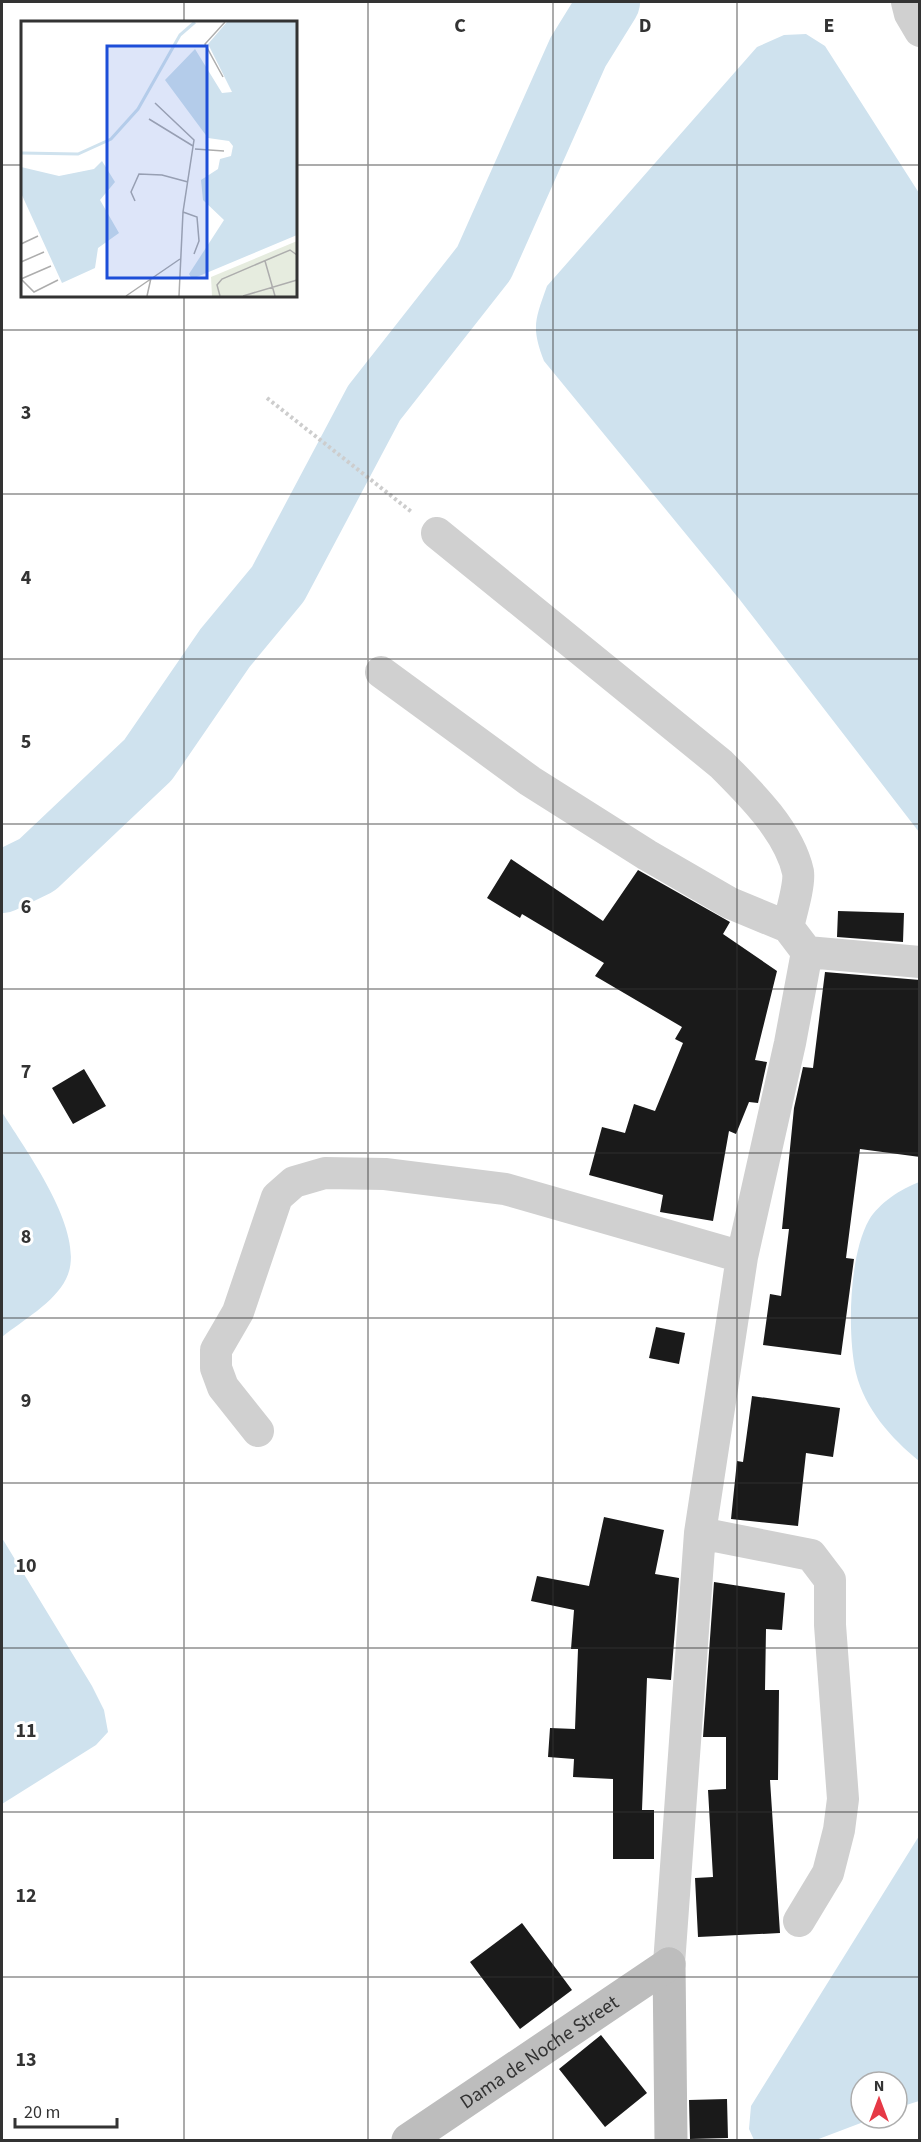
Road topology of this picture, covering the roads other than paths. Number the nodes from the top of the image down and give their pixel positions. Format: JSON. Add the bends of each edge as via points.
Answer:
{"nodes":[{"id":1,"x":907,"y":2,"type":"edge"},
{"id":2,"x":920,"y":32,"type":"edge"},
{"id":3,"x":437,"y":533,"type":"road end"},
{"id":4,"x":381,"y":672,"type":"dead end"},
{"id":5,"x":788,"y":927,"type":"junction"},
{"id":6,"x":807,"y":952,"type":"junction"},
{"id":7,"x":920,"y":962,"type":"edge"},
{"id":8,"x":742,"y":1257,"type":"junction"},
{"id":9,"x":258,"y":1431,"type":"dead end"},
{"id":10,"x":700,"y":1533,"type":"junction"},
{"id":11,"x":799,"y":1921,"type":"dead end"},
{"id":12,"x":669,"y":1964,"type":"junction"},
{"id":13,"x":408,"y":2140,"type":"edge"},
{"id":14,"x":671,"y":2140,"type":"edge"}],
"edges":[{"from":1,"to":2,"type":"street"},
{"from":3,"to":5,"type":"street","via":[[721,764],[764,807],[798,874]]},
{"from":4,"to":5,"type":"street","via":[[530,781],[647,855],[730,903]]},
{"from":5,"to":6,"type":"street"},
{"from":6,"to":7,"type":"street"},
{"from":6,"to":8,"type":"street"},
{"from":8,"to":9,"type":"street","via":[[505,1189],[385,1174],[326,1173],[294,1182],[277,1197],[238,1312],[216,1350],[216,1368],[223,1388]]},
{"from":8,"to":10,"type":"street"},
{"from":10,"to":11,"type":"street","via":[[811,1555],[830,1580],[843,1799],[828,1873]]},
{"from":10,"to":12,"type":"street"},
{"from":12,"to":13,"type":"street","name":"Dama de Noche Street"},
{"from":12,"to":14,"type":"street"}]}
